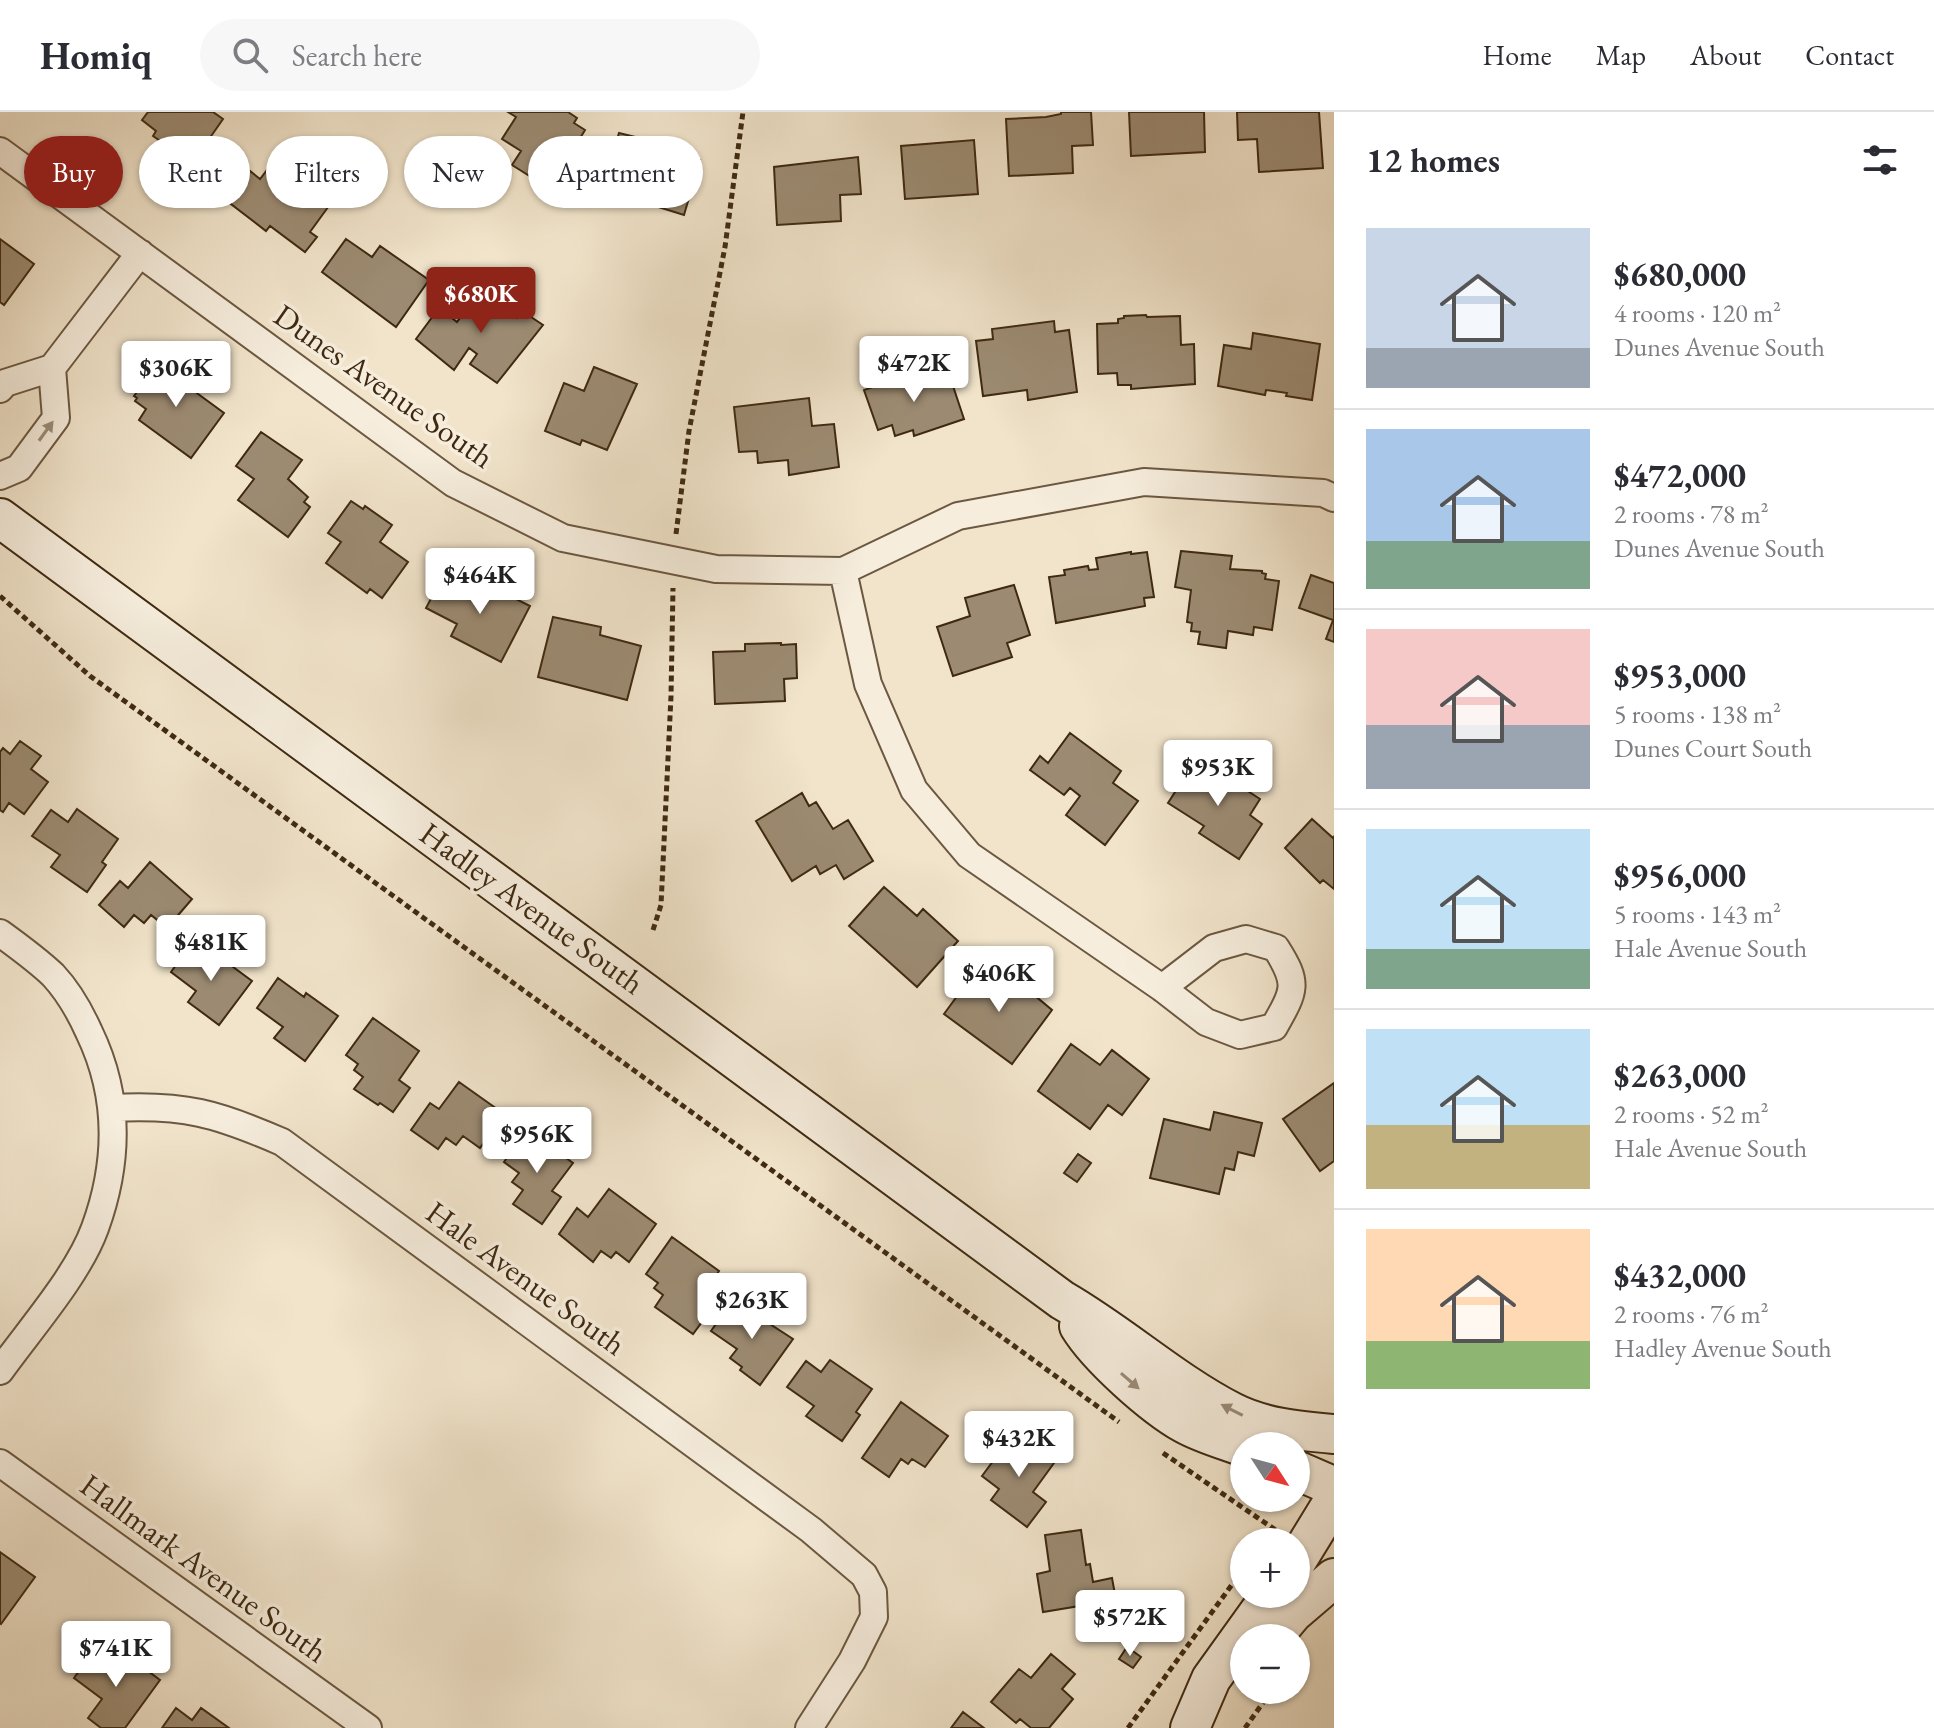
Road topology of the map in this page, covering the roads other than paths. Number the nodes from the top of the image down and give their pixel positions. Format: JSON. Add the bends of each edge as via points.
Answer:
{"nodes":[{"id":1,"x":0,"y":151,"type":"edge"},
{"id":2,"x":140,"y":253,"type":"junction"},
{"id":3,"x":52,"y":368,"type":"junction"},
{"id":4,"x":0,"y":389,"type":"edge"},
{"id":5,"x":0,"y":476,"type":"edge"},
{"id":6,"x":1334,"y":498,"type":"edge"},
{"id":7,"x":0,"y":518,"type":"edge"},
{"id":8,"x":843,"y":571,"type":"junction"},
{"id":9,"x":0,"y":933,"type":"edge"},
{"id":10,"x":1162,"y":988,"type":"junction"},
{"id":11,"x":113,"y":1108,"type":"junction"},
{"id":12,"x":1062,"y":1300,"type":"junction"},
{"id":13,"x":0,"y":1371,"type":"edge"},
{"id":14,"x":1334,"y":1434,"type":"edge"},
{"id":15,"x":1230,"y":1441,"type":"edge"},
{"id":16,"x":0,"y":1463,"type":"edge"},
{"id":17,"x":1310,"y":1478,"type":"edge"},
{"id":18,"x":1334,"y":1491,"type":"edge"},
{"id":19,"x":1307,"y":1528,"type":"edge"},
{"id":20,"x":1334,"y":1578,"type":"edge"},
{"id":21,"x":1262,"y":1608,"type":"edge"},
{"id":22,"x":1284,"y":1624,"type":"edge"},
{"id":23,"x":1230,"y":1687,"type":"edge"},
{"id":24,"x":368,"y":1728,"type":"edge"},
{"id":25,"x":809,"y":1728,"type":"edge"},
{"id":26,"x":1190,"y":1728,"type":"edge"}],
"edges":[{"from":1,"to":2,"type":"street","name":"Dunes Avenue South"},
{"from":2,"to":3,"type":"street"},
{"from":2,"to":8,"type":"street","name":"Dunes Avenue South","via":[[453,483],[563,538],[716,569]]},
{"from":3,"to":4,"type":"street"},
{"from":5,"to":3,"type":"street","one_way":true,"via":[[19,468],[56,418]]},
{"from":6,"to":8,"type":"street","name":"Dunes Avenue South","via":[[1323,493],[1144,482],[958,516]]},
{"from":7,"to":12,"type":"street","name":"Hadley Avenue South"},
{"from":8,"to":10,"type":"street","via":[[868,684],[914,790],[969,855]]},
{"from":9,"to":11,"type":"street","via":[[54,976],[79,1010],[102,1058]]},
{"from":10,"to":10,"type":"street","via":[[1214,948],[1246,939],[1276,948],[1293,974],[1289,1001],[1274,1027],[1240,1035],[1206,1022]]},
{"from":11,"to":13,"type":"street","via":[[110,1174],[95,1230],[75,1267]]},
{"from":11,"to":25,"type":"street","name":"Hale Avenue South","via":[[190,1109],[282,1142],[811,1530],[866,1578],[873,1592],[874,1617]]},
{"from":14,"to":12,"type":"street","name":"Hadley Avenue South","one_way":true,"via":[[1270,1426],[1233,1412]]},
{"from":12,"to":15,"type":"street","name":"Hadley Avenue South","one_way":true,"via":[[1085,1336],[1157,1403],[1186,1424]]},
{"from":16,"to":24,"type":"street","name":"Hallmark Avenue South"},
{"from":17,"to":18,"type":"street"},
{"from":18,"to":19,"type":"street"},
{"from":20,"to":22,"type":"street"},
{"from":21,"to":26,"type":"street","via":[[1211,1679]]},
{"from":23,"to":26,"type":"street"}]}
